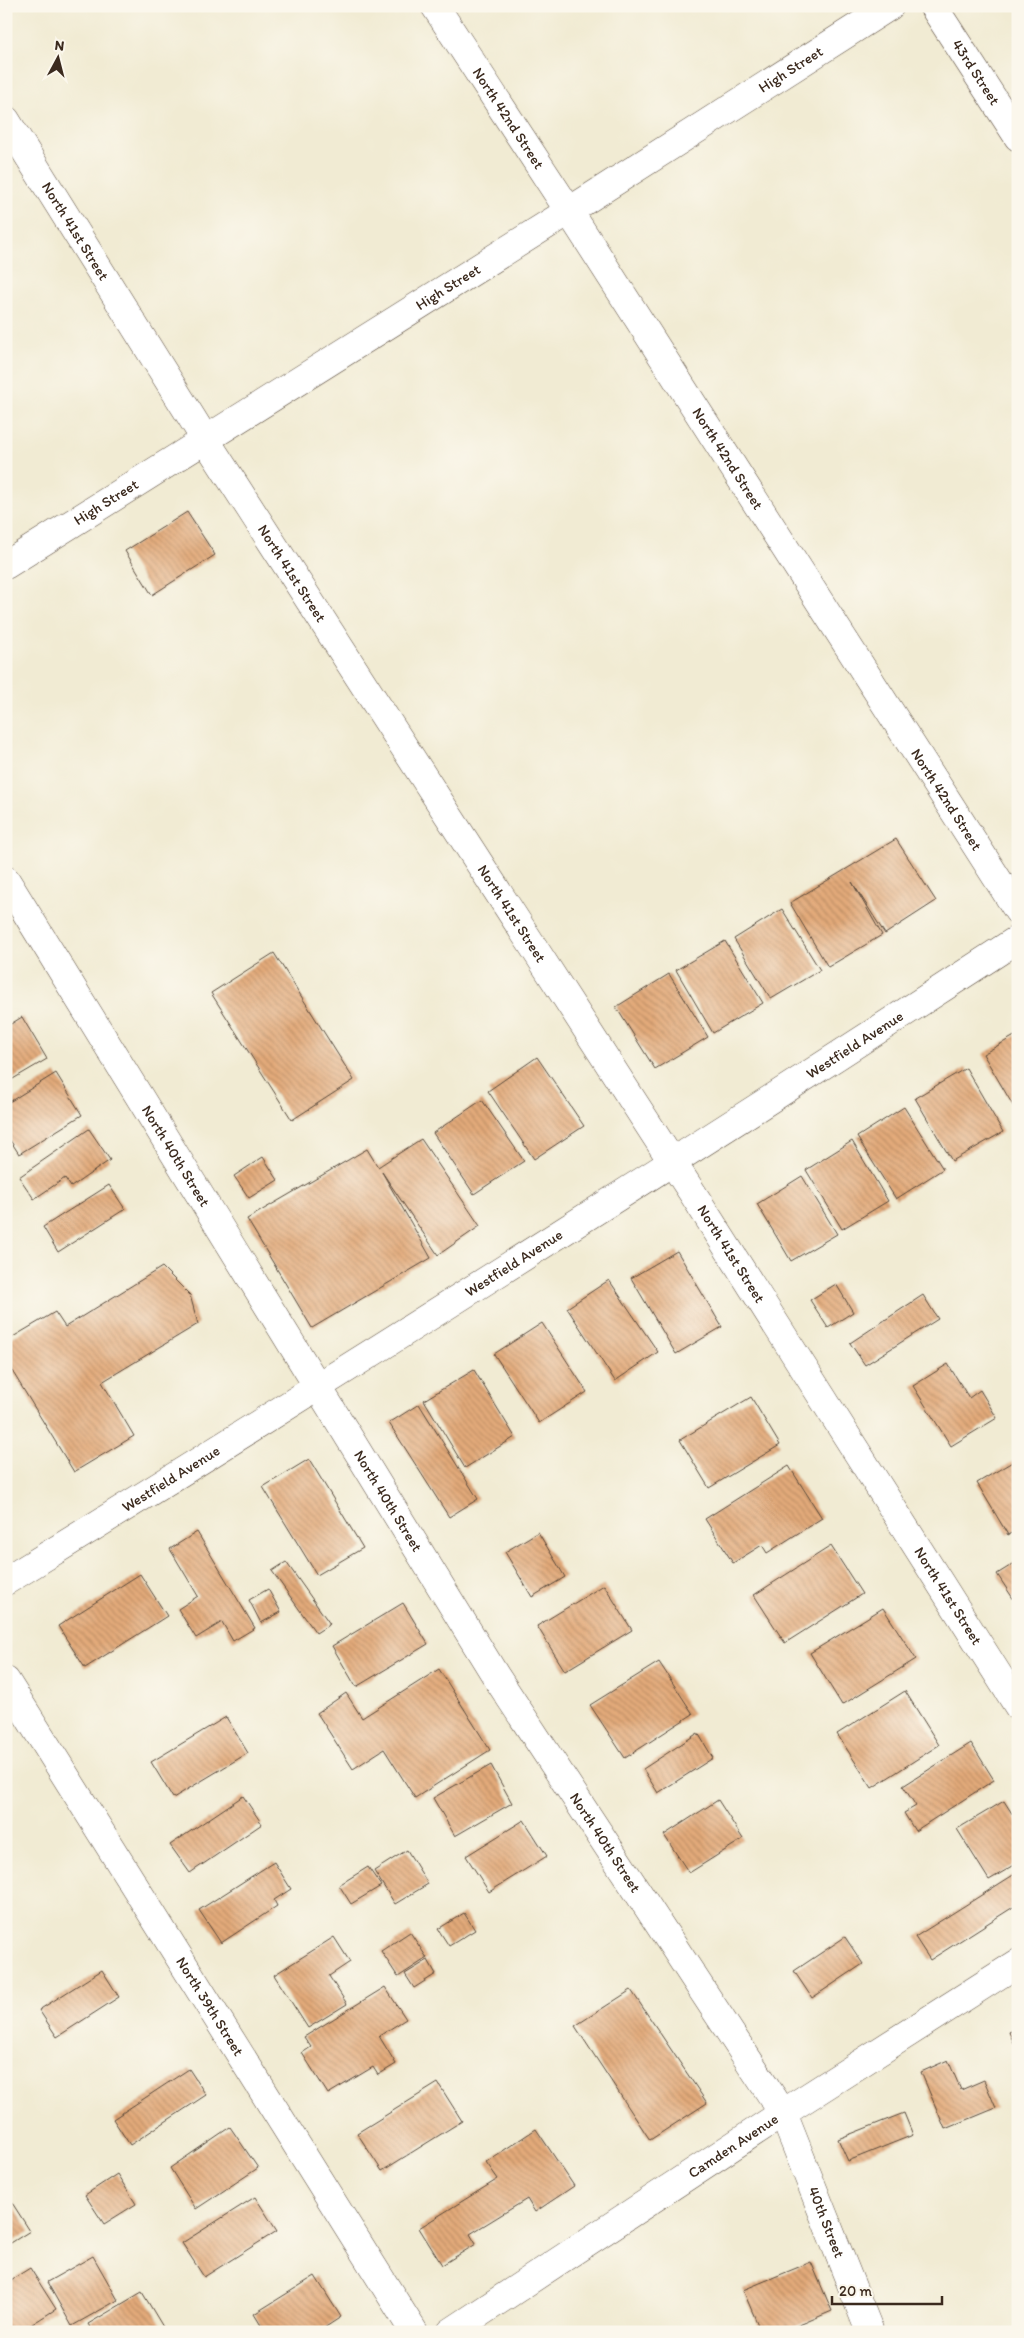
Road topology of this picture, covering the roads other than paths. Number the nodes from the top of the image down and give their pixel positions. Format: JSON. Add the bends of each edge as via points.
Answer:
{"nodes":[{"id":1,"x":435,"y":6,"type":"edge"},
{"id":2,"x":890,"y":6,"type":"edge"},
{"id":3,"x":933,"y":6,"type":"edge"},
{"id":4,"x":6,"y":120,"type":"edge"},
{"id":5,"x":1018,"y":137,"type":"edge"},
{"id":6,"x":569,"y":211,"type":"junction"},
{"id":7,"x":205,"y":439,"type":"junction"},
{"id":8,"x":6,"y":565,"type":"edge"},
{"id":9,"x":6,"y":880,"type":"edge"},
{"id":10,"x":1018,"y":911,"type":"edge"},
{"id":11,"x":1018,"y":939,"type":"edge"},
{"id":12,"x":673,"y":1163,"type":"junction"},
{"id":13,"x":318,"y":1388,"type":"junction"},
{"id":14,"x":6,"y":1581,"type":"edge"},
{"id":15,"x":6,"y":1681,"type":"edge"},
{"id":16,"x":1018,"y":1706,"type":"edge"},
{"id":17,"x":1018,"y":1963,"type":"edge"},
{"id":18,"x":783,"y":2113,"type":"junction"},
{"id":19,"x":414,"y":2332,"type":"edge"},
{"id":20,"x":451,"y":2332,"type":"edge"},
{"id":21,"x":870,"y":2332,"type":"edge"}],
"edges":[{"from":1,"to":6,"type":"street","name":"North 42nd Street"},
{"from":2,"to":6,"type":"street","name":"High Street"},
{"from":3,"to":5,"type":"street","name":"43rd Street"},
{"from":4,"to":7,"type":"street","name":"North 41st Street"},
{"from":6,"to":7,"type":"street","name":"High Street"},
{"from":6,"to":10,"type":"street","name":"North 42nd Street"},
{"from":7,"to":8,"type":"street","name":"High Street"},
{"from":7,"to":12,"type":"street","name":"North 41st Street"},
{"from":9,"to":13,"type":"street","name":"North 40th Street"},
{"from":11,"to":12,"type":"street","name":"Westfield Avenue"},
{"from":12,"to":13,"type":"street","name":"Westfield Avenue"},
{"from":12,"to":16,"type":"street","name":"North 41st Street"},
{"from":13,"to":14,"type":"street","name":"Westfield Avenue"},
{"from":13,"to":18,"type":"street","name":"North 40th Street","via":[[497,1678]]},
{"from":15,"to":19,"type":"street","name":"North 39th Street"},
{"from":17,"to":18,"type":"street","name":"Camden Avenue"},
{"from":18,"to":20,"type":"street","name":"Camden Avenue"},
{"from":18,"to":21,"type":"street","name":"40th Street"}]}
